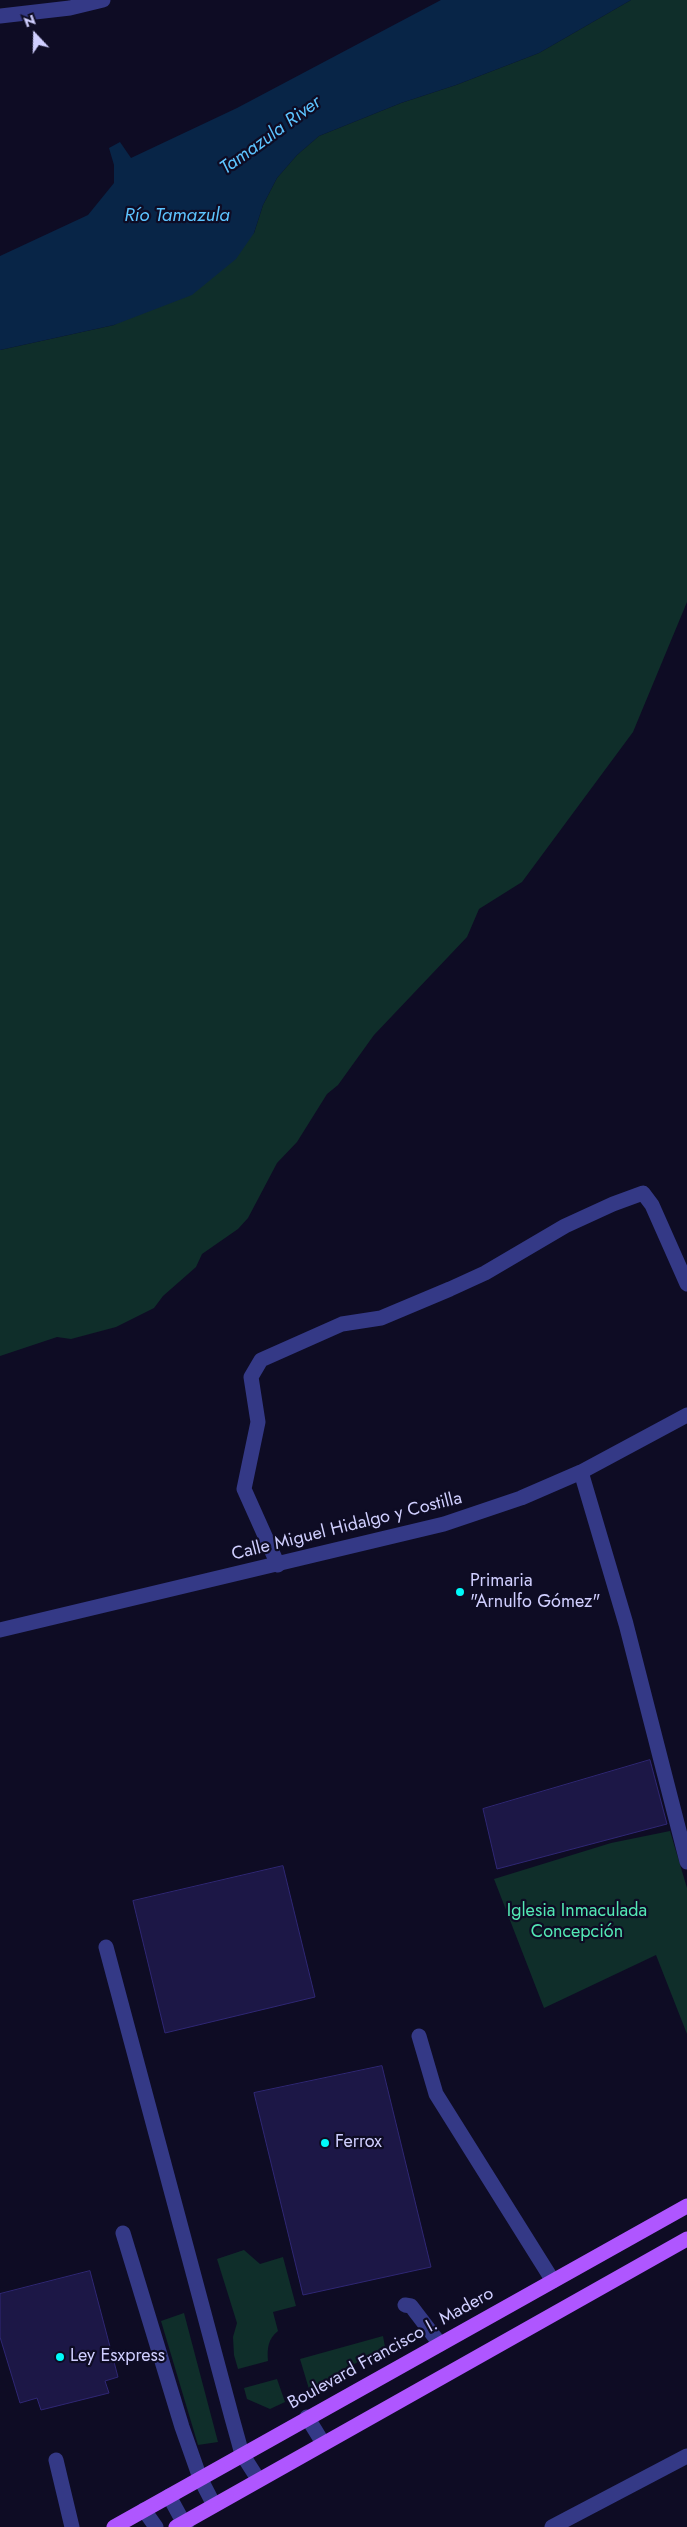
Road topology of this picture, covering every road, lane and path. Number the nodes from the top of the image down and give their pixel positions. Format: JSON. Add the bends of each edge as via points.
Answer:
{"nodes":[{"id":1,"x":103,"y":0,"type":"edge"},
{"id":2,"x":0,"y":16,"type":"edge"},
{"id":3,"x":687,"y":1284,"type":"edge"},
{"id":4,"x":687,"y":1415,"type":"edge"},
{"id":5,"x":581,"y":1472,"type":"junction"},
{"id":6,"x":278,"y":1565,"type":"junction"},
{"id":7,"x":0,"y":1630,"type":"edge"},
{"id":8,"x":687,"y":1862,"type":"edge"},
{"id":9,"x":106,"y":1947,"type":"dead end"},
{"id":10,"x":418,"y":2036,"type":"dead end"},
{"id":11,"x":687,"y":2206,"type":"edge"},
{"id":12,"x":123,"y":2232,"type":"dead end"},
{"id":13,"x":687,"y":2239,"type":"edge"},
{"id":14,"x":553,"y":2281,"type":"junction"},
{"id":15,"x":405,"y":2305,"type":"dead end"},
{"id":16,"x":440,"y":2344,"type":"junction"},
{"id":17,"x":307,"y":2417,"type":"junction"},
{"id":18,"x":323,"y":2443,"type":"junction"},
{"id":19,"x":242,"y":2454,"type":"junction"},
{"id":20,"x":687,"y":2456,"type":"edge"},
{"id":21,"x":56,"y":2460,"type":"dead end"},
{"id":22,"x":200,"y":2478,"type":"junction"},
{"id":23,"x":258,"y":2479,"type":"junction"},
{"id":24,"x":169,"y":2496,"type":"junction"},
{"id":25,"x":214,"y":2505,"type":"junction"},
{"id":26,"x":144,"y":2510,"type":"junction"},
{"id":27,"x":182,"y":2526,"type":"edge"},
{"id":28,"x":72,"y":2527,"type":"edge"},
{"id":29,"x":114,"y":2527,"type":"edge"},
{"id":30,"x":156,"y":2527,"type":"edge"},
{"id":31,"x":552,"y":2527,"type":"edge"}],
"edges":[{"from":1,"to":2,"type":"street","via":[[70,8]]},
{"from":3,"to":6,"type":"street","via":[[652,1204],[643,1194],[612,1204],[565,1226],[485,1273],[450,1289],[381,1318],[342,1324],[261,1360],[251,1378],[258,1422],[244,1489]]},
{"from":4,"to":5,"type":"street","name":"Calle Miguel Hidalgo y Costilla"},
{"from":5,"to":6,"type":"street","name":"Calle Miguel Hidalgo y Costilla","via":[[521,1498],[444,1524]]},
{"from":5,"to":8,"type":"street","via":[[626,1624]]},
{"from":6,"to":7,"type":"street","name":"Calle Miguel Hidalgo y Costilla"},
{"from":9,"to":19,"type":"street"},
{"from":10,"to":14,"type":"street","via":[[436,2094]]},
{"from":11,"to":14,"type":"main road","name":"Boulevard Francisco I. Madero"},
{"from":12,"to":22,"type":"street"},
{"from":13,"to":18,"type":"main road"},
{"from":14,"to":16,"type":"main road","name":"Boulevard Francisco I. Madero"},
{"from":15,"to":16,"type":"street","via":[[411,2306]]},
{"from":16,"to":17,"type":"main road","name":"Boulevard Francisco I. Madero"},
{"from":17,"to":18,"type":"street"},
{"from":17,"to":19,"type":"main road","name":"Boulevard Francisco I. Madero"},
{"from":18,"to":23,"type":"main road"},
{"from":19,"to":22,"type":"main road","name":"Boulevard Francisco I. Madero"},
{"from":19,"to":23,"type":"street"},
{"from":20,"to":31,"type":"street"},
{"from":21,"to":28,"type":"street"},
{"from":22,"to":24,"type":"main road","name":"Boulevard Francisco I. Madero"},
{"from":22,"to":25,"type":"street"},
{"from":23,"to":25,"type":"main road"},
{"from":24,"to":26,"type":"main road","name":"Boulevard Francisco I. Madero"},
{"from":24,"to":27,"type":"street"},
{"from":25,"to":27,"type":"main road"},
{"from":26,"to":29,"type":"main road","name":"Boulevard Francisco I. Madero"},
{"from":26,"to":30,"type":"street"}]}
